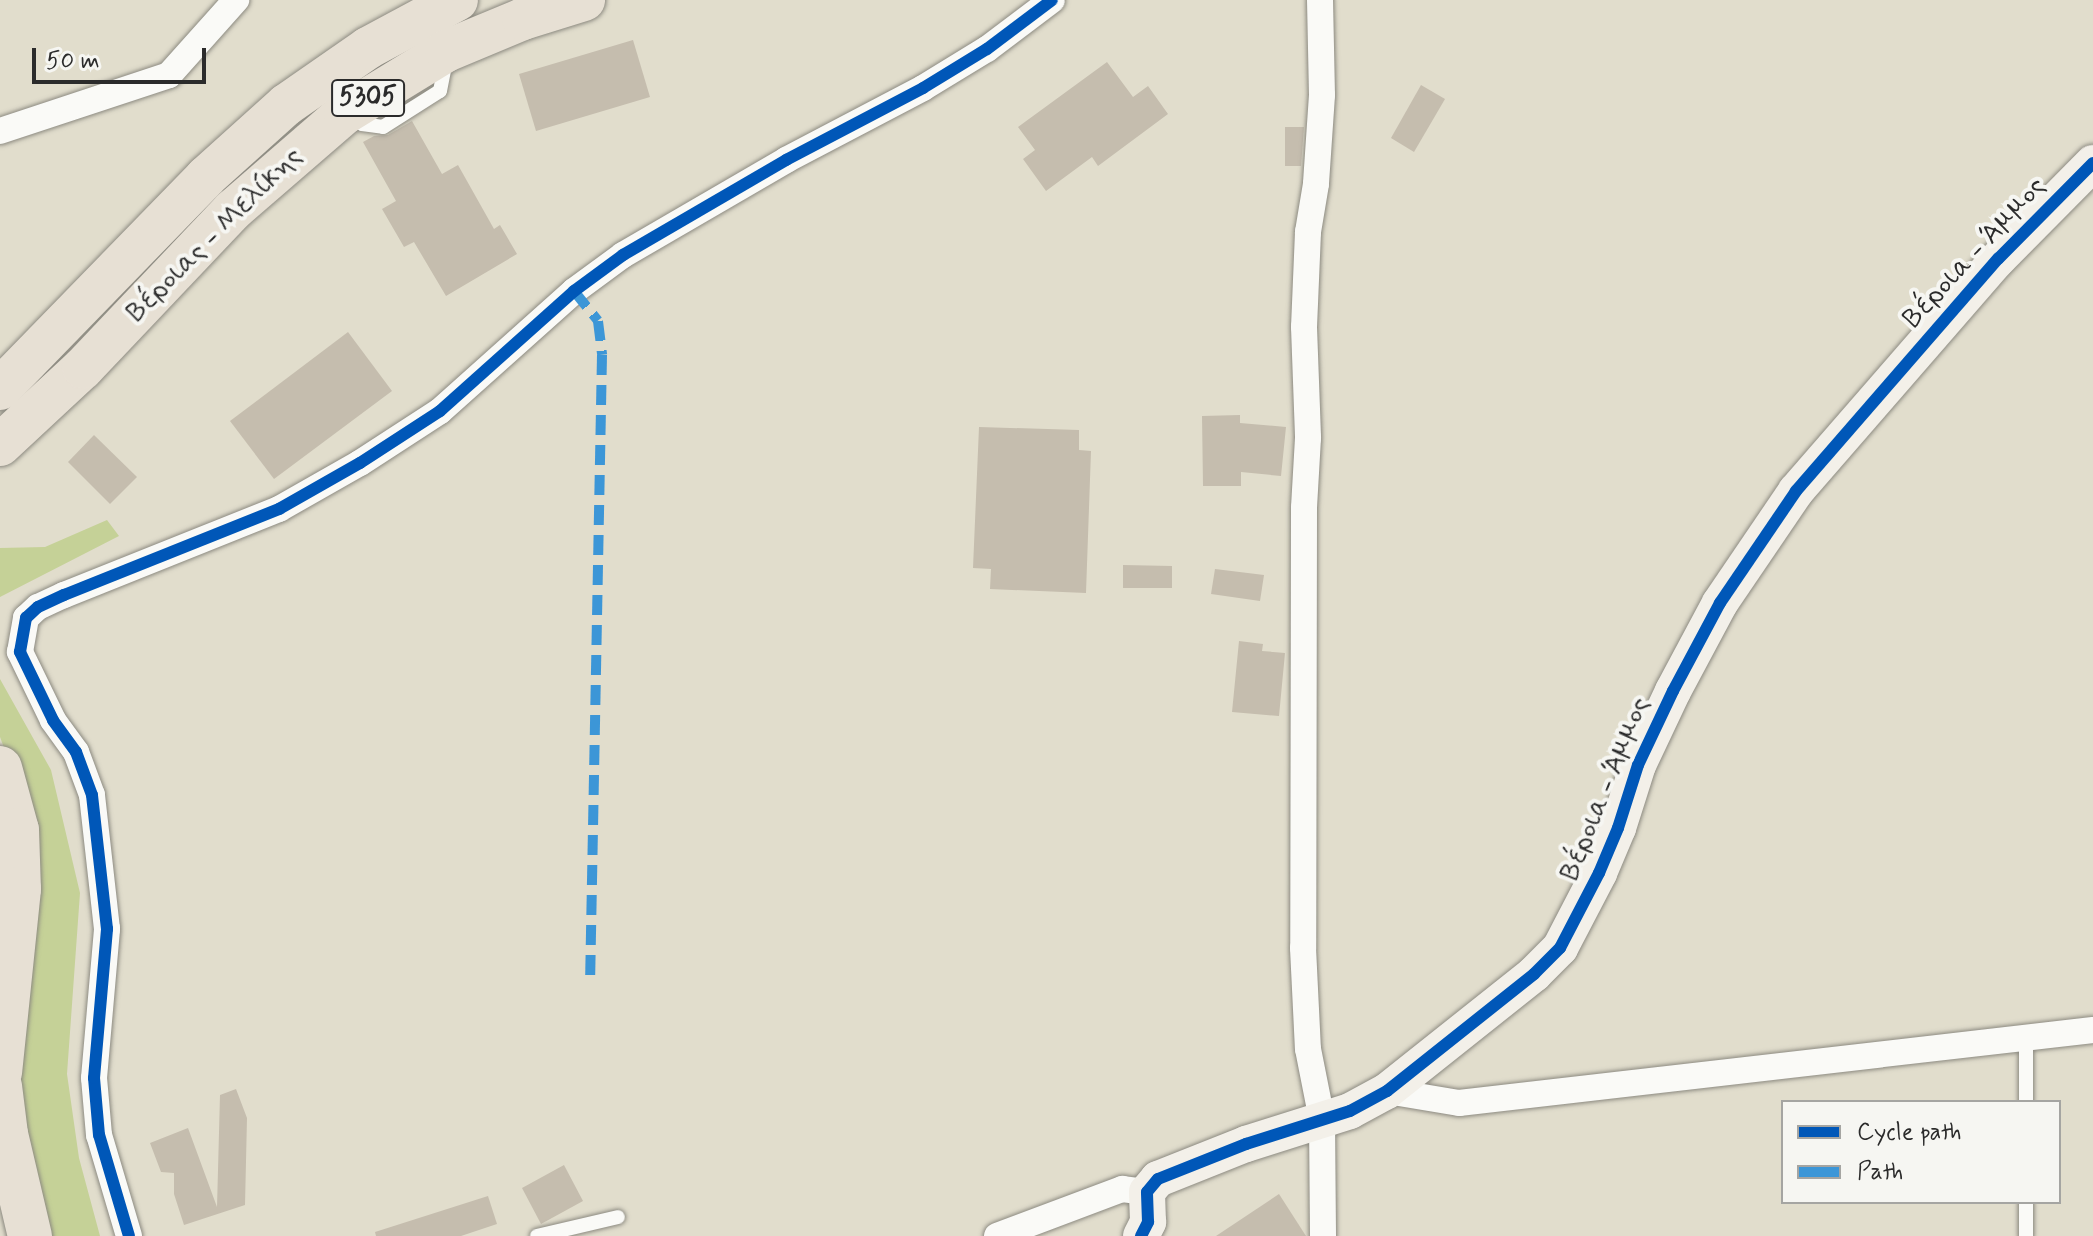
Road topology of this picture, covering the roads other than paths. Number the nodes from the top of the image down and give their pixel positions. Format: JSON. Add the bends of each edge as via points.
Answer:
{"nodes":[{"id":1,"x":236,"y":0,"type":"edge"},
{"id":2,"x":457,"y":0,"type":"edge"},
{"id":3,"x":584,"y":0,"type":"edge"},
{"id":4,"x":1052,"y":0,"type":"edge"},
{"id":5,"x":1320,"y":0,"type":"edge"},
{"id":6,"x":0,"y":131,"type":"edge"},
{"id":7,"x":2093,"y":163,"type":"edge"},
{"id":8,"x":0,"y":389,"type":"edge"},
{"id":9,"x":0,"y":445,"type":"edge"},
{"id":10,"x":0,"y":768,"type":"edge"},
{"id":11,"x":2093,"y":1030,"type":"edge"},
{"id":12,"x":2026,"y":1038,"type":"junction"},
{"id":13,"x":0,"y":1072,"type":"edge"},
{"id":14,"x":0,"y":1086,"type":"edge"},
{"id":15,"x":1387,"y":1091,"type":"junction"},
{"id":16,"x":2026,"y":1100,"type":"edge"},
{"id":17,"x":1322,"y":1120,"type":"junction"},
{"id":18,"x":1147,"y":1192,"type":"junction"},
{"id":19,"x":2026,"y":1204,"type":"edge"},
{"id":20,"x":618,"y":1217,"type":"dead end"},
{"id":21,"x":30,"y":1236,"type":"edge"},
{"id":22,"x":129,"y":1236,"type":"edge"},
{"id":23,"x":537,"y":1236,"type":"edge"},
{"id":24,"x":997,"y":1236,"type":"edge"},
{"id":25,"x":1141,"y":1236,"type":"edge"},
{"id":26,"x":1323,"y":1236,"type":"edge"},
{"id":27,"x":2026,"y":1236,"type":"edge"}],
"edges":[{"from":1,"to":6,"type":"street","via":[[169,75]]},
{"from":2,"to":8,"type":"main road","name":"Βέροιας - Μελίκης","number":"5305","via":[[368,48],[286,105],[206,177]]},
{"from":3,"to":9,"type":"main road","name":"Βέροιας - Μελίκης","number":"5305","via":[[446,51],[345,113],[233,210],[63,388]]},
{"from":4,"to":22,"type":"street","via":[[923,88],[623,255],[574,291],[440,411],[360,463],[279,509],[64,595],[26,618],[20,652],[53,720],[76,752],[92,795],[107,929],[95,1092],[99,1135]]},
{"from":5,"to":17,"type":"street","via":[[1322,95],[1304,327],[1308,438],[1303,948],[1308,1049]]},
{"from":7,"to":15,"type":"street","name":"Βέροια - Άμμος","via":[[1998,259],[1796,491],[1762,541],[1720,603],[1673,691],[1638,765],[1599,873],[1560,948]]},
{"from":10,"to":13,"type":"highway","via":[[17,830],[19,889]]},
{"from":11,"to":12,"type":"street"},
{"from":12,"to":15,"type":"street","via":[[1459,1103]]},
{"from":12,"to":16,"type":"lane"},
{"from":14,"to":21,"type":"highway"},
{"from":15,"to":17,"type":"street","name":"Βέροια - Άμμος"},
{"from":17,"to":18,"type":"street","name":"Βέροια - Άμμος","via":[[1179,1168]]},
{"from":17,"to":26,"type":"street"},
{"from":18,"to":24,"type":"street","via":[[1122,1189]]},
{"from":18,"to":25,"type":"street","via":[[1148,1222]]},
{"from":19,"to":27,"type":"lane"},
{"from":20,"to":23,"type":"lane"}]}
